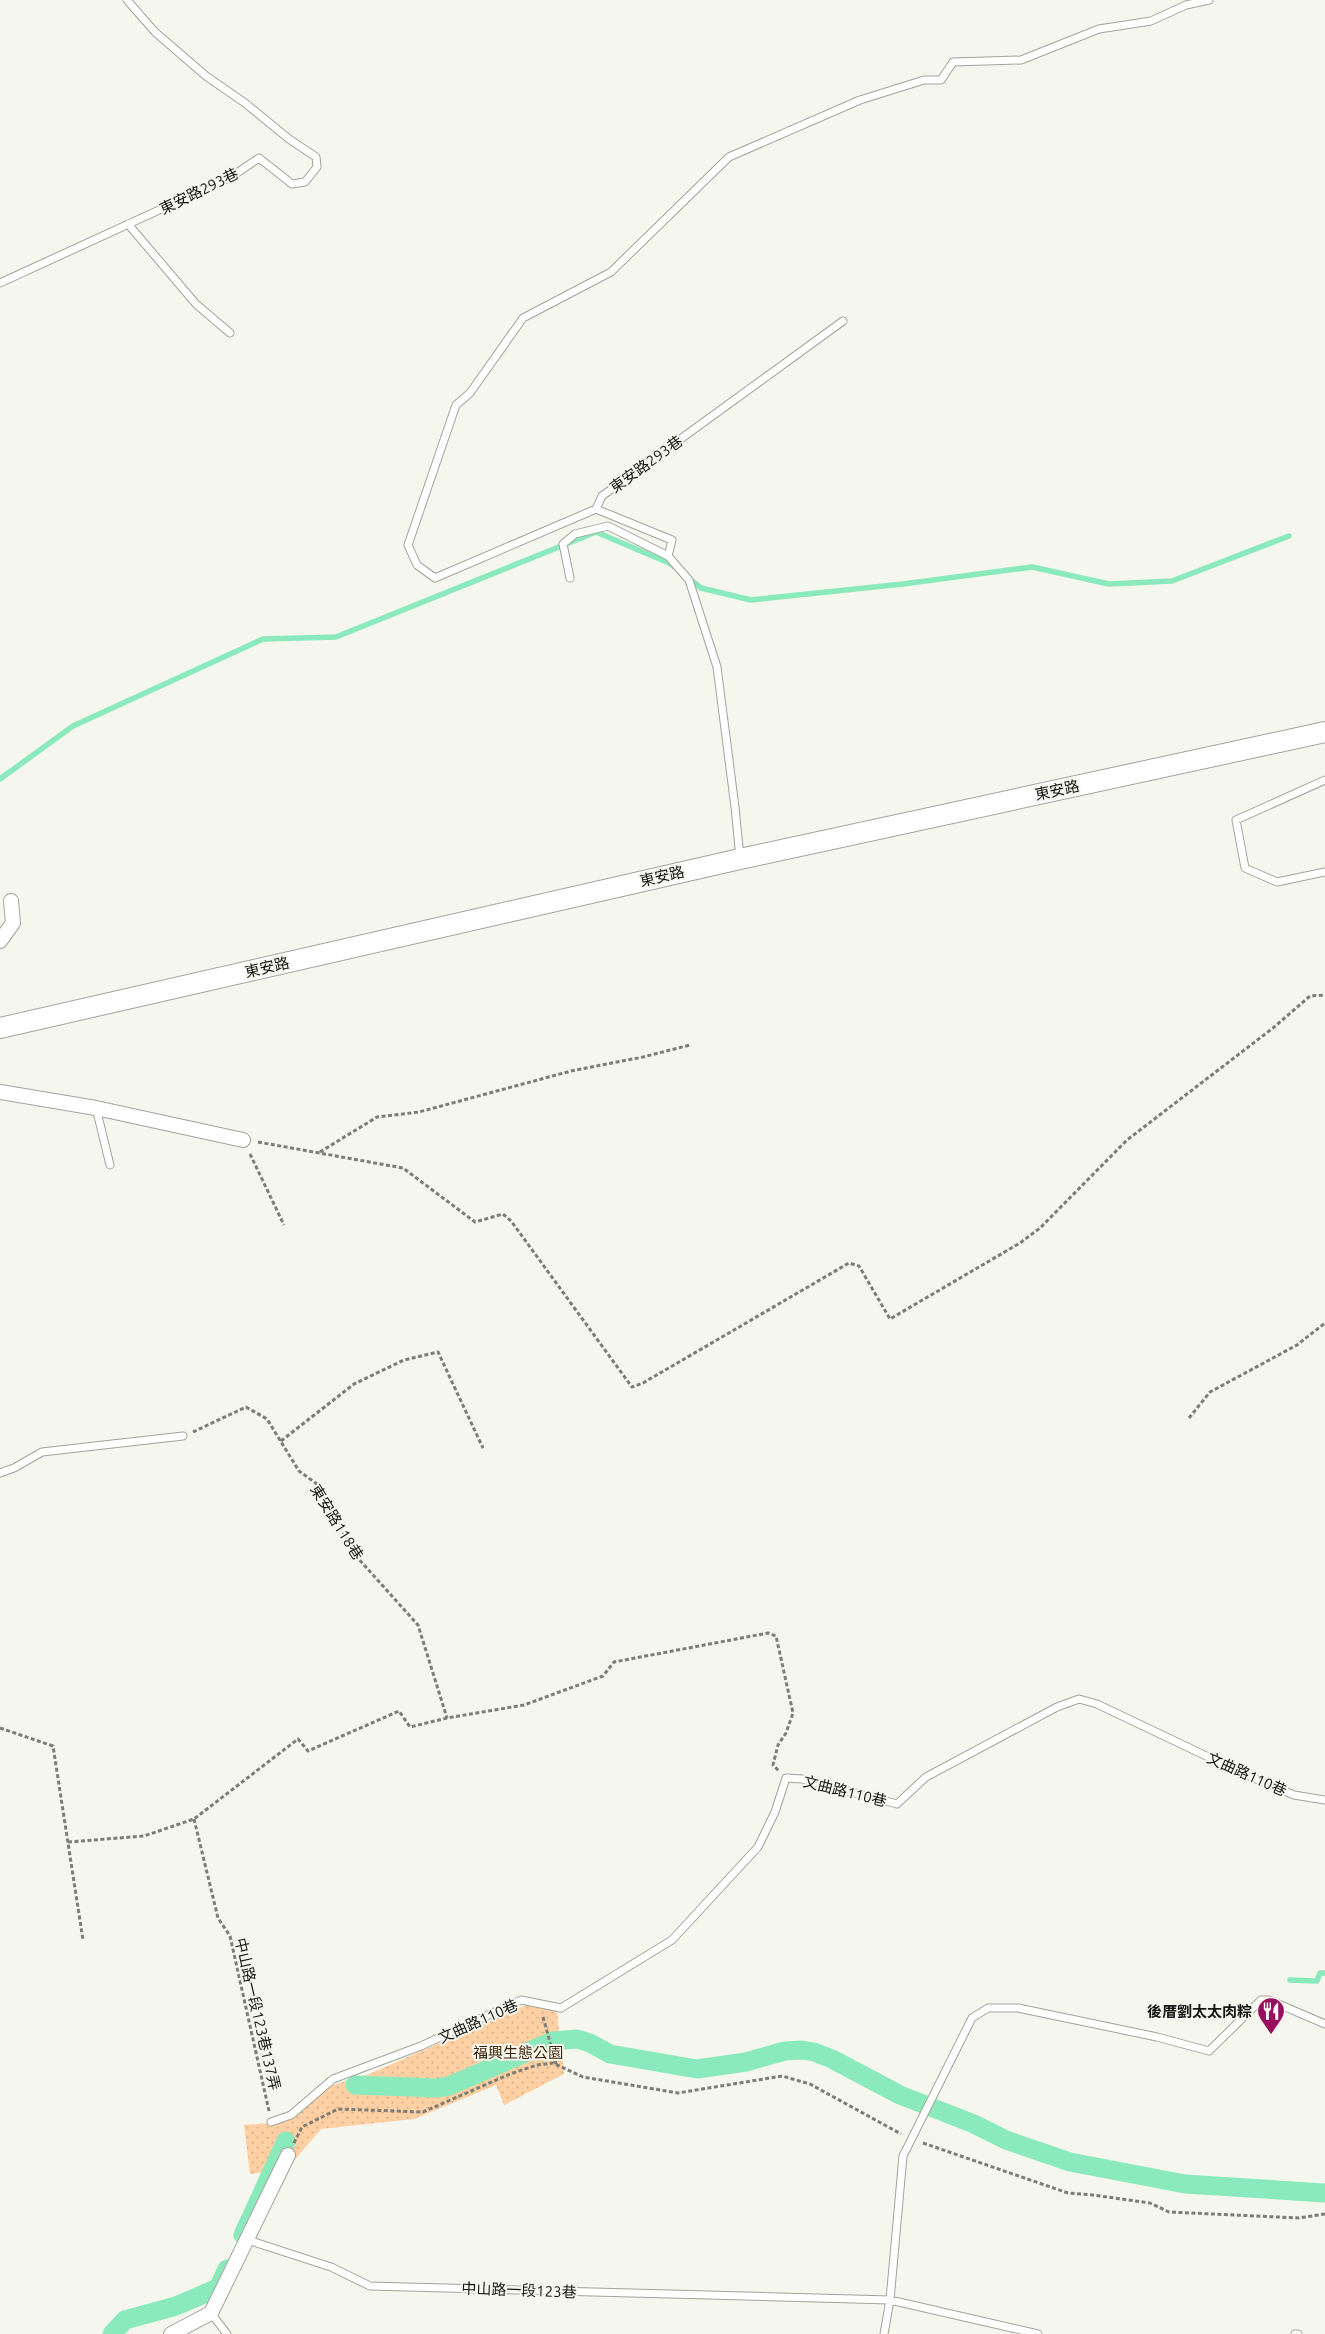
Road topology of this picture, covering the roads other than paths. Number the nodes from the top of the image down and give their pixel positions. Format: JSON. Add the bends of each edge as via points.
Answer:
{"nodes":[{"id":1,"x":127,"y":0,"type":"edge"},
{"id":2,"x":1209,"y":0,"type":"edge"},
{"id":3,"x":128,"y":224,"type":"junction"},
{"id":4,"x":0,"y":283,"type":"edge"},
{"id":5,"x":843,"y":321,"type":"dead end"},
{"id":6,"x":230,"y":333,"type":"dead end"},
{"id":7,"x":596,"y":510,"type":"junction"},
{"id":8,"x":668,"y":556,"type":"junction"},
{"id":9,"x":570,"y":578,"type":"dead end"},
{"id":10,"x":1325,"y":732,"type":"edge"},
{"id":11,"x":1325,"y":780,"type":"edge"},
{"id":12,"x":740,"y":859,"type":"junction"},
{"id":13,"x":1325,"y":872,"type":"edge"},
{"id":14,"x":11,"y":901,"type":"dead end"},
{"id":15,"x":0,"y":941,"type":"edge"},
{"id":16,"x":0,"y":1028,"type":"edge"},
{"id":17,"x":0,"y":1092,"type":"edge"},
{"id":18,"x":96,"y":1108,"type":"junction"},
{"id":19,"x":243,"y":1140,"type":"road end"},
{"id":20,"x":110,"y":1165,"type":"dead end"},
{"id":21,"x":183,"y":1436,"type":"road end"},
{"id":22,"x":0,"y":1473,"type":"edge"},
{"id":23,"x":1325,"y":1800,"type":"edge"},
{"id":24,"x":1325,"y":2024,"type":"edge"},
{"id":25,"x":271,"y":2122,"type":"road end"},
{"id":26,"x":288,"y":2155,"type":"road end"},
{"id":27,"x":248,"y":2240,"type":"junction"},
{"id":28,"x":890,"y":2300,"type":"junction"},
{"id":29,"x":211,"y":2313,"type":"junction"},
{"id":30,"x":171,"y":2334,"type":"edge"},
{"id":31,"x":227,"y":2334,"type":"edge"},
{"id":32,"x":884,"y":2334,"type":"edge"},
{"id":33,"x":1038,"y":2334,"type":"edge"}],
"edges":[{"from":1,"to":3,"type":"lane","name":"東安路293巷","via":[[155,32],[206,76],[316,157],[317,167],[304,182],[292,184],[259,158],[231,177]]},
{"from":2,"to":7,"type":"lane","via":[[1186,5],[1151,21],[1099,29],[1021,60],[953,62],[941,80],[924,80],[860,100],[729,157],[611,272],[523,318],[470,393],[456,405],[408,545],[417,565],[435,578]]},
{"from":3,"to":4,"type":"lane","name":"東安路293巷"},
{"from":3,"to":6,"type":"lane","via":[[196,304]]},
{"from":5,"to":7,"type":"lane","name":"東安路293巷","via":[[602,496]]},
{"from":7,"to":8,"type":"lane","name":"東安路293巷","via":[[672,540]]},
{"from":8,"to":9,"type":"lane","via":[[608,526],[575,534],[563,544]]},
{"from":8,"to":12,"type":"lane","name":"東安路293巷","via":[[689,580],[717,668]]},
{"from":10,"to":12,"type":"street","name":"東安路"},
{"from":11,"to":13,"type":"lane","via":[[1236,820],[1245,868],[1277,882]]},
{"from":12,"to":16,"type":"street","name":"東安路"},
{"from":14,"to":15,"type":"street","via":[[13,923]]},
{"from":17,"to":18,"type":"street"},
{"from":18,"to":19,"type":"street"},
{"from":18,"to":20,"type":"lane"},
{"from":21,"to":22,"type":"lane","via":[[42,1452]]},
{"from":23,"to":25,"type":"lane","name":"文曲路110巷","via":[[1294,1795],[1242,1774],[1097,1704],[1078,1699],[926,1777],[898,1804],[802,1779],[786,1778],[775,1812],[758,1847],[672,1940],[561,2008],[521,2000],[421,2046],[333,2079],[291,2115]]},
{"from":24,"to":28,"type":"lane","via":[[1269,2000],[1261,2000],[1209,2050],[1018,2008],[988,2008],[972,2018],[903,2156]]},
{"from":26,"to":27,"type":"street"},
{"from":27,"to":28,"type":"lane","name":"中山路一段123巷","via":[[331,2267],[370,2286]]},
{"from":27,"to":29,"type":"street"},
{"from":28,"to":32,"type":"lane"},
{"from":28,"to":33,"type":"lane","name":"中山路一段123巷"},
{"from":29,"to":30,"type":"street"},
{"from":29,"to":31,"type":"lane"}]}
